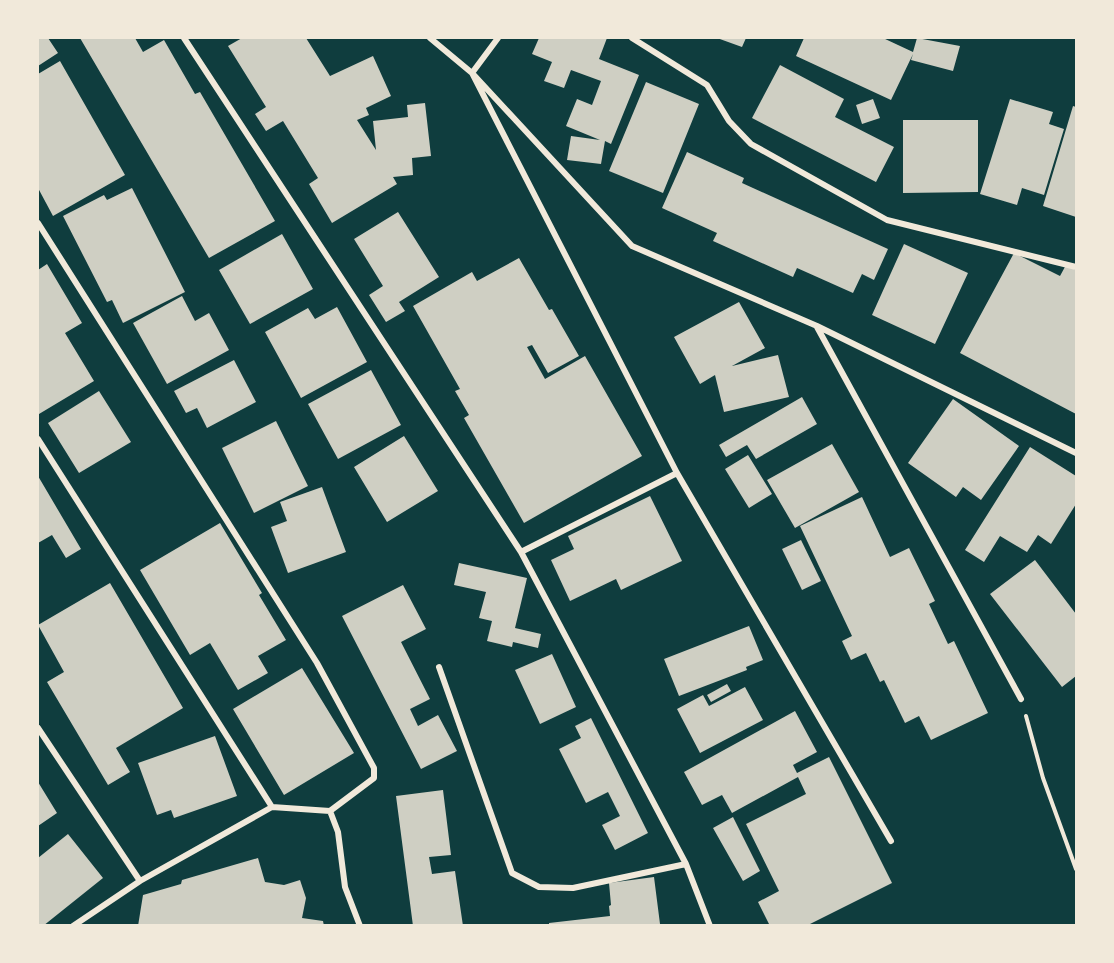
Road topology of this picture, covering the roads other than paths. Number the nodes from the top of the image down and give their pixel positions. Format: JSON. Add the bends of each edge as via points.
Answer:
{"nodes":[{"id":1,"x":184,"y":38,"type":"edge"},
{"id":2,"x":429,"y":38,"type":"edge"},
{"id":3,"x":498,"y":38,"type":"edge"},
{"id":4,"x":632,"y":38,"type":"edge"},
{"id":5,"x":472,"y":73,"type":"junction"},
{"id":6,"x":38,"y":223,"type":"edge"},
{"id":7,"x":1077,"y":267,"type":"edge"},
{"id":8,"x":817,"y":326,"type":"junction"},
{"id":9,"x":38,"y":439,"type":"edge"},
{"id":10,"x":1077,"y":453,"type":"edge"},
{"id":11,"x":677,"y":473,"type":"junction"},
{"id":12,"x":521,"y":552,"type":"junction"},
{"id":13,"x":439,"y":667,"type":"dead end"},
{"id":14,"x":1021,"y":699,"type":"road end"},
{"id":15,"x":38,"y":728,"type":"edge"},
{"id":16,"x":272,"y":807,"type":"junction"},
{"id":17,"x":330,"y":811,"type":"junction"},
{"id":18,"x":891,"y":842,"type":"dead end"},
{"id":19,"x":686,"y":864,"type":"junction"},
{"id":20,"x":140,"y":882,"type":"junction"},
{"id":21,"x":73,"y":926,"type":"edge"},
{"id":22,"x":360,"y":926,"type":"edge"},
{"id":23,"x":710,"y":926,"type":"edge"}],
"edges":[{"from":1,"to":12,"type":"street"},
{"from":2,"to":5,"type":"street"},
{"from":3,"to":5,"type":"street"},
{"from":4,"to":7,"type":"street","via":[[707,85],[729,121],[751,144],[887,220]]},
{"from":5,"to":8,"type":"street","via":[[632,246]]},
{"from":5,"to":11,"type":"street"},
{"from":6,"to":17,"type":"street","via":[[317,663],[374,768],[374,778]]},
{"from":8,"to":10,"type":"street"},
{"from":8,"to":14,"type":"street"},
{"from":9,"to":16,"type":"street"},
{"from":11,"to":12,"type":"street"},
{"from":11,"to":18,"type":"street"},
{"from":12,"to":19,"type":"street"},
{"from":13,"to":19,"type":"street","via":[[512,873],[539,888],[573,888]]},
{"from":15,"to":20,"type":"street"},
{"from":16,"to":17,"type":"street"},
{"from":16,"to":20,"type":"street"},
{"from":17,"to":22,"type":"street","via":[[338,832],[345,887]]},
{"from":19,"to":23,"type":"street"},
{"from":20,"to":21,"type":"street"}]}
